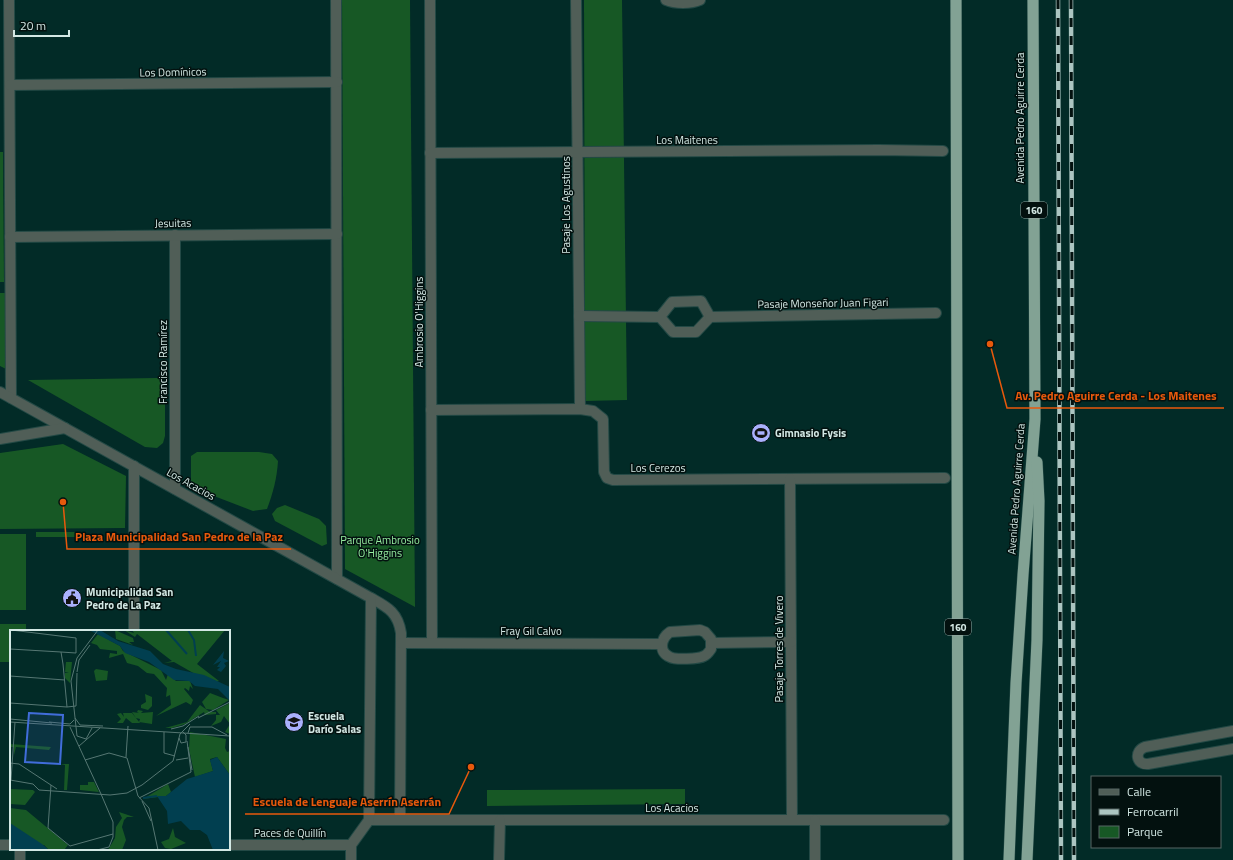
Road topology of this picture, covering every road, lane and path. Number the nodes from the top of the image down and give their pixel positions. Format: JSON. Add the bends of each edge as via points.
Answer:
{"nodes":[{"id":1,"x":9,"y":0,"type":"edge"},
{"id":2,"x":336,"y":0,"type":"edge"},
{"id":3,"x":430,"y":0,"type":"edge"},
{"id":4,"x":576,"y":0,"type":"edge"},
{"id":5,"x":666,"y":0,"type":"edge"},
{"id":6,"x":700,"y":0,"type":"edge"},
{"id":7,"x":956,"y":0,"type":"edge"},
{"id":8,"x":1033,"y":0,"type":"edge"},
{"id":9,"x":337,"y":82,"type":"junction"},
{"id":10,"x":10,"y":85,"type":"junction"},
{"id":11,"x":5,"y":146,"type":"edge"},
{"id":12,"x":943,"y":151,"type":"dead end"},
{"id":13,"x":578,"y":152,"type":"junction"},
{"id":14,"x":430,"y":153,"type":"junction"},
{"id":15,"x":337,"y":234,"type":"junction"},
{"id":16,"x":175,"y":235,"type":"junction"},
{"id":17,"x":10,"y":237,"type":"junction"},
{"id":18,"x":936,"y":313,"type":"dead end"},
{"id":19,"x":579,"y":316,"type":"junction"},
{"id":20,"x":660,"y":317,"type":"junction"},
{"id":21,"x":710,"y":317,"type":"junction"},
{"id":22,"x":0,"y":392,"type":"edge"},
{"id":23,"x":11,"y":398,"type":"junction"},
{"id":24,"x":580,"y":409,"type":"junction"},
{"id":25,"x":431,"y":410,"type":"junction"},
{"id":26,"x":1035,"y":419,"type":"junction"},
{"id":27,"x":65,"y":428,"type":"junction"},
{"id":28,"x":0,"y":439,"type":"edge"},
{"id":29,"x":134,"y":466,"type":"junction"},
{"id":30,"x":945,"y":478,"type":"dead end"},
{"id":31,"x":790,"y":479,"type":"junction"},
{"id":32,"x":176,"y":490,"type":"junction"},
{"id":33,"x":337,"y":579,"type":"junction"},
{"id":34,"x":371,"y":598,"type":"junction"},
{"id":35,"x":134,"y":630,"type":"edge"},
{"id":36,"x":791,"y":642,"type":"junction"},
{"id":37,"x":401,"y":643,"type":"junction"},
{"id":38,"x":432,"y":643,"type":"junction"},
{"id":39,"x":662,"y":644,"type":"junction"},
{"id":40,"x":712,"y":644,"type":"junction"},
{"id":41,"x":1233,"y":730,"type":"edge"},
{"id":42,"x":1233,"y":749,"type":"edge"},
{"id":43,"x":370,"y":820,"type":"junction"},
{"id":44,"x":400,"y":820,"type":"junction"},
{"id":45,"x":500,"y":820,"type":"junction"},
{"id":46,"x":792,"y":820,"type":"junction"},
{"id":47,"x":815,"y":820,"type":"junction"},
{"id":48,"x":944,"y":820,"type":"dead end"},
{"id":49,"x":230,"y":845,"type":"edge"},
{"id":50,"x":351,"y":845,"type":"junction"},
{"id":51,"x":351,"y":860,"type":"edge"},
{"id":52,"x":499,"y":860,"type":"edge"},
{"id":53,"x":815,"y":860,"type":"edge"},
{"id":54,"x":958,"y":860,"type":"edge"},
{"id":55,"x":1009,"y":860,"type":"edge"},
{"id":56,"x":1027,"y":860,"type":"edge"}],
"edges":[{"from":1,"to":10,"type":"street"},
{"from":2,"to":9,"type":"street"},
{"from":3,"to":14,"type":"street","name":"Ambrosio O'Higgins"},
{"from":4,"to":13,"type":"street","name":"Pasaje Los Agustinos"},
{"from":5,"to":6,"type":"street","via":[[691,3]]},
{"from":7,"to":54,"type":"highway","number":"160"},
{"from":8,"to":26,"type":"highway","name":"Avenida Pedro Aguirre Cerda","number":"160"},
{"from":9,"to":10,"type":"street","name":"Los Domínicos"},
{"from":9,"to":15,"type":"street"},
{"from":10,"to":11,"type":"street"},
{"from":11,"to":17,"type":"street"},
{"from":12,"to":13,"type":"street","name":"Los Maitenes"},
{"from":13,"to":14,"type":"street","name":"Los Maitenes"},
{"from":13,"to":19,"type":"street","name":"Pasaje Los Agustinos"},
{"from":14,"to":25,"type":"street","name":"Ambrosio O'Higgins"},
{"from":15,"to":16,"type":"street","name":"Jesuitas"},
{"from":15,"to":33,"type":"street"},
{"from":16,"to":17,"type":"street","name":"Jesuitas"},
{"from":16,"to":32,"type":"street","name":"Francisco Ramírez"},
{"from":17,"to":23,"type":"street"},
{"from":18,"to":21,"type":"street","name":"Pasaje Monseñor Juan Figari"},
{"from":19,"to":20,"type":"street"},
{"from":19,"to":24,"type":"street","name":"Pasaje Los Agustinos"},
{"from":20,"to":21,"type":"street","via":[[673,332],[696,332]]},
{"from":20,"to":21,"type":"street","via":[[672,302],[701,301]]},
{"from":22,"to":23,"type":"street","name":"Los Acacios"},
{"from":23,"to":27,"type":"street","name":"Los Acacios"},
{"from":24,"to":25,"type":"street","name":"Los Cerezos"},
{"from":24,"to":31,"type":"street","name":"Los Cerezos","via":[[593,411],[603,419],[604,472],[610,479]]},
{"from":25,"to":38,"type":"street","name":"Ambrosio O'Higgins"},
{"from":26,"to":55,"type":"highway","name":"Avenida Pedro Aguirre Cerda","number":"160","via":[[1016,683]]},
{"from":26,"to":56,"type":"highway","via":[[1039,501],[1037,640]]},
{"from":27,"to":28,"type":"street"},
{"from":27,"to":29,"type":"street","name":"Los Acacios"},
{"from":29,"to":32,"type":"street","name":"Los Acacios"},
{"from":29,"to":35,"type":"street"},
{"from":30,"to":31,"type":"street","name":"Los Cerezos"},
{"from":31,"to":36,"type":"street","name":"Pasaje Torres de Vivero"},
{"from":32,"to":33,"type":"street","name":"Los Acacios"},
{"from":33,"to":34,"type":"street","name":"Los Acacios"},
{"from":34,"to":37,"type":"street","name":"Los Acacios","via":[[391,610],[400,625]]},
{"from":34,"to":43,"type":"street"},
{"from":36,"to":40,"type":"street"},
{"from":36,"to":46,"type":"street","name":"Pasaje Torres de Vivero"},
{"from":37,"to":38,"type":"street","name":"Fray Gil Calvo"},
{"from":37,"to":44,"type":"street","name":"Los Acacios"},
{"from":38,"to":39,"type":"street","name":"Fray Gil Calvo"},
{"from":39,"to":40,"type":"street","via":[[663,638],[670,632],[700,630],[709,635]]},
{"from":39,"to":40,"type":"street","via":[[664,653],[673,658],[699,658],[708,653]]},
{"from":41,"to":42,"type":"street","via":[[1145,747],[1141,749],[1138,757],[1141,763],[1148,764]]},
{"from":43,"to":44,"type":"street","name":"Los Acacios"},
{"from":43,"to":50,"type":"street"},
{"from":44,"to":45,"type":"street","name":"Los Acacios"},
{"from":45,"to":46,"type":"street","name":"Los Acacios"},
{"from":45,"to":52,"type":"street"},
{"from":46,"to":47,"type":"street","name":"Los Acacios"},
{"from":47,"to":48,"type":"street","name":"Los Acacios"},
{"from":47,"to":53,"type":"street"},
{"from":49,"to":50,"type":"street","name":"Paces de Quillín"},
{"from":50,"to":51,"type":"street"}]}
